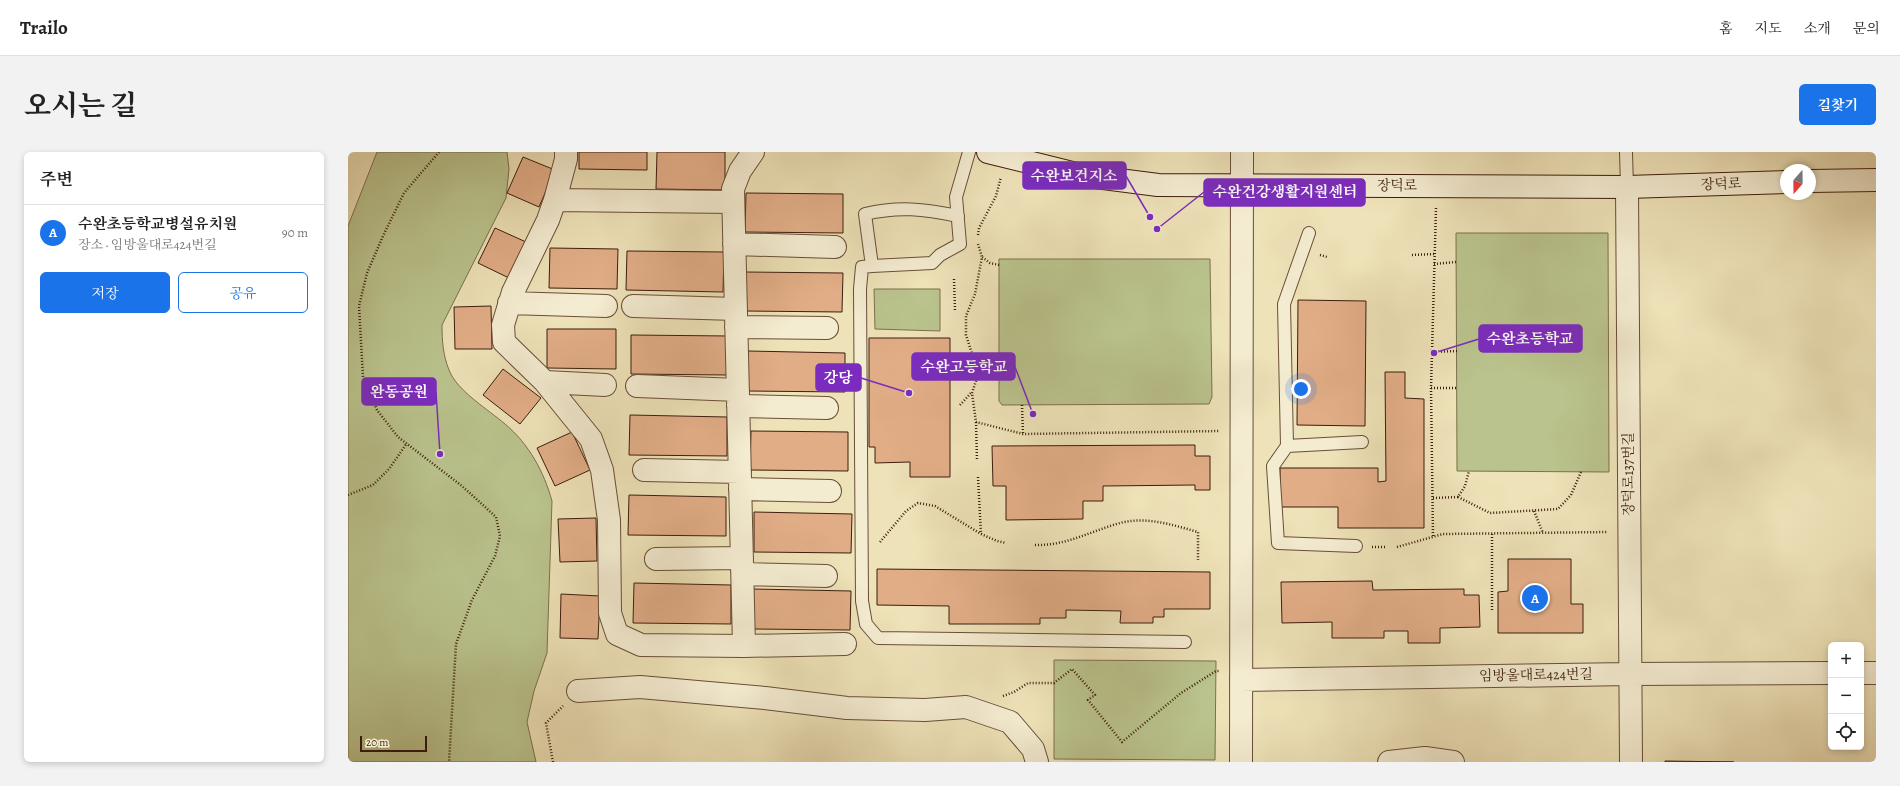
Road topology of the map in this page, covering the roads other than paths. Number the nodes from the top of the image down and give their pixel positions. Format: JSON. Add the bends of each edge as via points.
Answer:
{"nodes":[{"id":1,"x":566,"y":152,"type":"edge"},
{"id":2,"x":753,"y":152,"type":"edge"},
{"id":3,"x":969,"y":152,"type":"edge"},
{"id":4,"x":1242,"y":152,"type":"edge"},
{"id":5,"x":1626,"y":152,"type":"edge"},
{"id":6,"x":1000,"y":154,"type":"edge"},
{"id":7,"x":1876,"y":180,"type":"edge"},
{"id":8,"x":1780,"y":182,"type":"edge"},
{"id":9,"x":1816,"y":182,"type":"edge"},
{"id":10,"x":1242,"y":186,"type":"junction"},
{"id":11,"x":1627,"y":187,"type":"junction"},
{"id":12,"x":555,"y":200,"type":"junction"},
{"id":13,"x":733,"y":202,"type":"junction"},
{"id":14,"x":958,"y":216,"type":"junction"},
{"id":15,"x":1309,"y":233,"type":"dead end"},
{"id":16,"x":734,"y":244,"type":"junction"},
{"id":17,"x":835,"y":248,"type":"dead end"},
{"id":18,"x":872,"y":266,"type":"junction"},
{"id":19,"x":509,"y":303,"type":"junction"},
{"id":20,"x":606,"y":306,"type":"dead end"},
{"id":21,"x":633,"y":306,"type":"dead end"},
{"id":22,"x":736,"y":318,"type":"junction"},
{"id":23,"x":827,"y":328,"type":"dead end"},
{"id":24,"x":545,"y":382,"type":"junction"},
{"id":25,"x":605,"y":385,"type":"dead end"},
{"id":26,"x":637,"y":386,"type":"dead end"},
{"id":27,"x":738,"y":398,"type":"junction"},
{"id":28,"x":827,"y":408,"type":"dead end"},
{"id":29,"x":1362,"y":442,"type":"dead end"},
{"id":30,"x":1287,"y":446,"type":"junction"},
{"id":31,"x":644,"y":470,"type":"dead end"},
{"id":32,"x":740,"y":481,"type":"junction"},
{"id":33,"x":830,"y":492,"type":"dead end"},
{"id":34,"x":1356,"y":546,"type":"dead end"},
{"id":35,"x":656,"y":559,"type":"dead end"},
{"id":36,"x":742,"y":566,"type":"junction"},
{"id":37,"x":826,"y":576,"type":"dead end"},
{"id":38,"x":1185,"y":642,"type":"dead end"},
{"id":39,"x":845,"y":644,"type":"dead end"},
{"id":40,"x":744,"y":646,"type":"junction"},
{"id":41,"x":1828,"y":673,"type":"edge"},
{"id":42,"x":1864,"y":673,"type":"edge"},
{"id":43,"x":1876,"y":673,"type":"edge"},
{"id":44,"x":1629,"y":674,"type":"junction"},
{"id":45,"x":1241,"y":675,"type":"junction"},
{"id":46,"x":578,"y":691,"type":"road end"},
{"id":47,"x":1037,"y":762,"type":"edge"},
{"id":48,"x":1241,"y":762,"type":"edge"},
{"id":49,"x":1389,"y":762,"type":"edge"},
{"id":50,"x":1453,"y":762,"type":"edge"},
{"id":51,"x":1630,"y":762,"type":"edge"}],
"edges":[{"from":1,"to":12,"type":"street"},
{"from":2,"to":13,"type":"street","via":[[740,170],[733,189]]},
{"from":3,"to":14,"type":"lane","via":[[956,197]]},
{"from":4,"to":10,"type":"street"},
{"from":5,"to":11,"type":"lane"},
{"from":6,"to":10,"type":"street","name":"장덕로","via":[[1088,176],[1158,185]]},
{"from":7,"to":9,"type":"street"},
{"from":8,"to":11,"type":"street","name":"장덕로"},
{"from":10,"to":11,"type":"street","name":"장덕로"},
{"from":10,"to":45,"type":"street"},
{"from":11,"to":44,"type":"street","name":"장덕로137번길"},
{"from":12,"to":13,"type":"street"},
{"from":12,"to":19,"type":"street"},
{"from":13,"to":16,"type":"street"},
{"from":14,"to":18,"type":"lane","via":[[960,244],[940,255],[932,263]]},
{"from":14,"to":18,"type":"lane","via":[[931,210],[903,209],[865,214]]},
{"from":15,"to":30,"type":"lane","via":[[1284,304]]},
{"from":16,"to":17,"type":"street"},
{"from":16,"to":22,"type":"street"},
{"from":18,"to":38,"type":"lane","via":[[862,267],[860,289],[862,601],[866,624],[878,638]]},
{"from":19,"to":20,"type":"street"},
{"from":19,"to":24,"type":"street","via":[[502,325],[504,342]]},
{"from":21,"to":22,"type":"street"},
{"from":22,"to":23,"type":"street"},
{"from":22,"to":27,"type":"street"},
{"from":24,"to":25,"type":"street"},
{"from":24,"to":40,"type":"street","via":[[591,439],[602,470],[609,520],[610,613],[617,634],[641,646]]},
{"from":26,"to":27,"type":"street"},
{"from":27,"to":28,"type":"street"},
{"from":27,"to":32,"type":"street"},
{"from":29,"to":30,"type":"lane"},
{"from":30,"to":34,"type":"lane","via":[[1273,466],[1278,543]]},
{"from":31,"to":32,"type":"street"},
{"from":32,"to":33,"type":"street"},
{"from":32,"to":36,"type":"street"},
{"from":35,"to":36,"type":"street"},
{"from":36,"to":37,"type":"street"},
{"from":36,"to":40,"type":"street"},
{"from":39,"to":40,"type":"street"},
{"from":41,"to":44,"type":"street","name":"임방울대로424번길"},
{"from":42,"to":43,"type":"street"},
{"from":44,"to":45,"type":"street","name":"임방울대로424번길"},
{"from":44,"to":51,"type":"street","name":"장덕로137번길"},
{"from":45,"to":48,"type":"street"},
{"from":46,"to":47,"type":"street","via":[[640,687],[847,708],[925,710],[966,707],[1010,722],[1033,749]]},
{"from":49,"to":50,"type":"street","via":[[1425,758]]}]}
